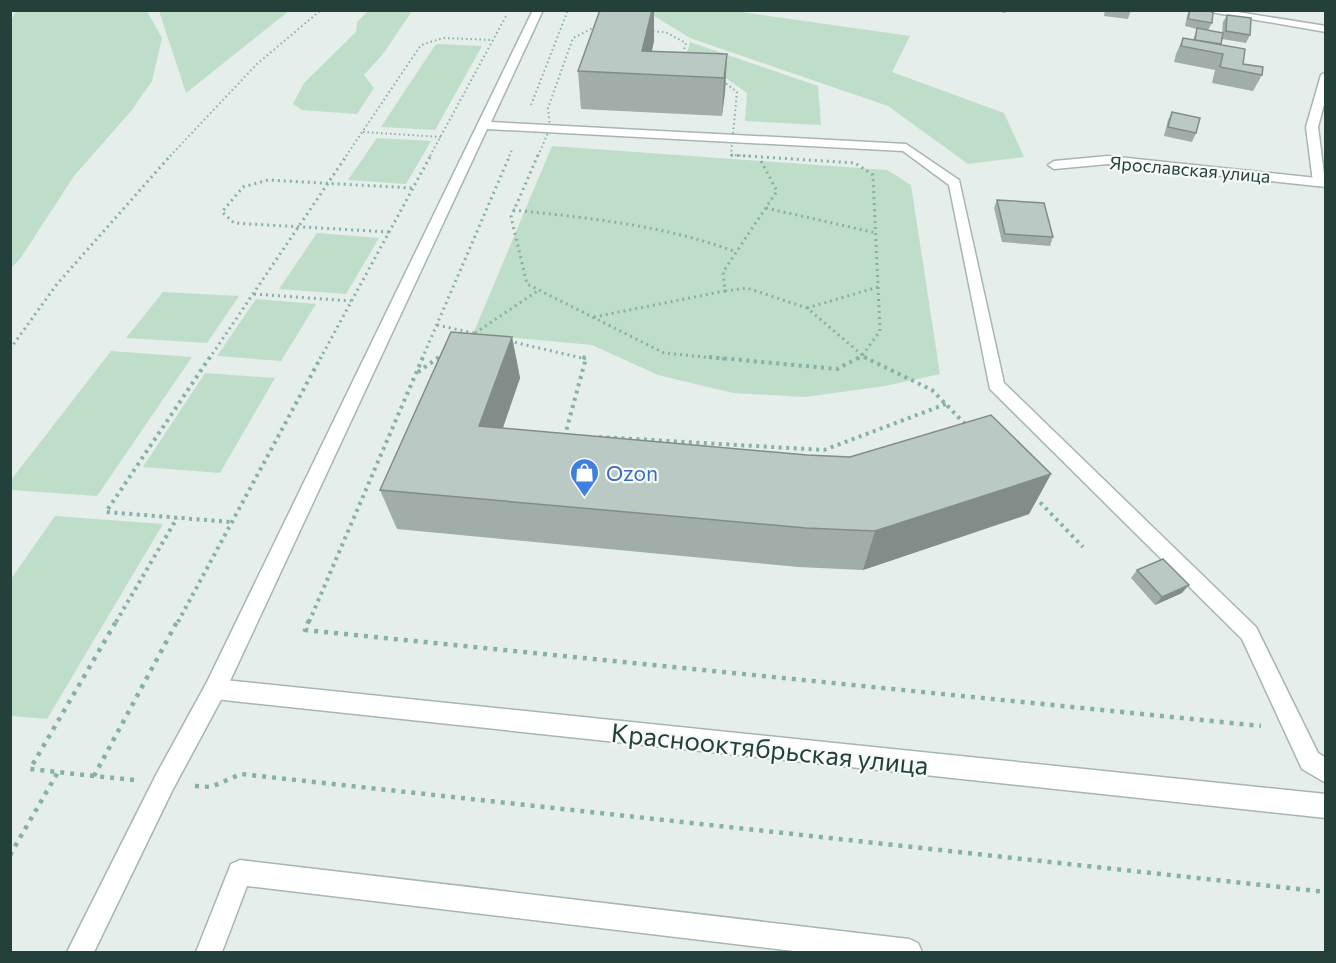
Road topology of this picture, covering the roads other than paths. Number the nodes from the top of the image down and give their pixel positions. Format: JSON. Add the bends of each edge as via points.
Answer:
{"nodes":[{"id":1,"x":538,"y":10,"type":"edge"},
{"id":2,"x":1203,"y":10,"type":"edge"},
{"id":3,"x":1326,"y":30,"type":"edge"},
{"id":4,"x":1326,"y":75,"type":"edge"},
{"id":5,"x":483,"y":125,"type":"junction"},
{"id":6,"x":1054,"y":165,"type":"dead end"},
{"id":7,"x":1322,"y":182,"type":"edge"},
{"id":8,"x":215,"y":689,"type":"junction"},
{"id":9,"x":1326,"y":772,"type":"edge"},
{"id":10,"x":1326,"y":806,"type":"edge"},
{"id":11,"x":80,"y":952,"type":"edge"},
{"id":12,"x":209,"y":952,"type":"edge"},
{"id":13,"x":909,"y":952,"type":"edge"}],
"edges":[{"from":1,"to":5,"type":"street"},
{"from":2,"to":3,"type":"street"},
{"from":4,"to":7,"type":"street","via":[[1312,127]]},
{"from":5,"to":8,"type":"street"},
{"from":5,"to":9,"type":"street","via":[[906,148],[955,183],[996,385],[1249,633],[1310,761]]},
{"from":6,"to":7,"type":"street","name":"Ярославская улица","via":[[1108,160]]},
{"from":8,"to":10,"type":"street","name":"Краснооктябрьская улица"},
{"from":8,"to":11,"type":"street"},
{"from":12,"to":13,"type":"street","via":[[240,873]]}]}
